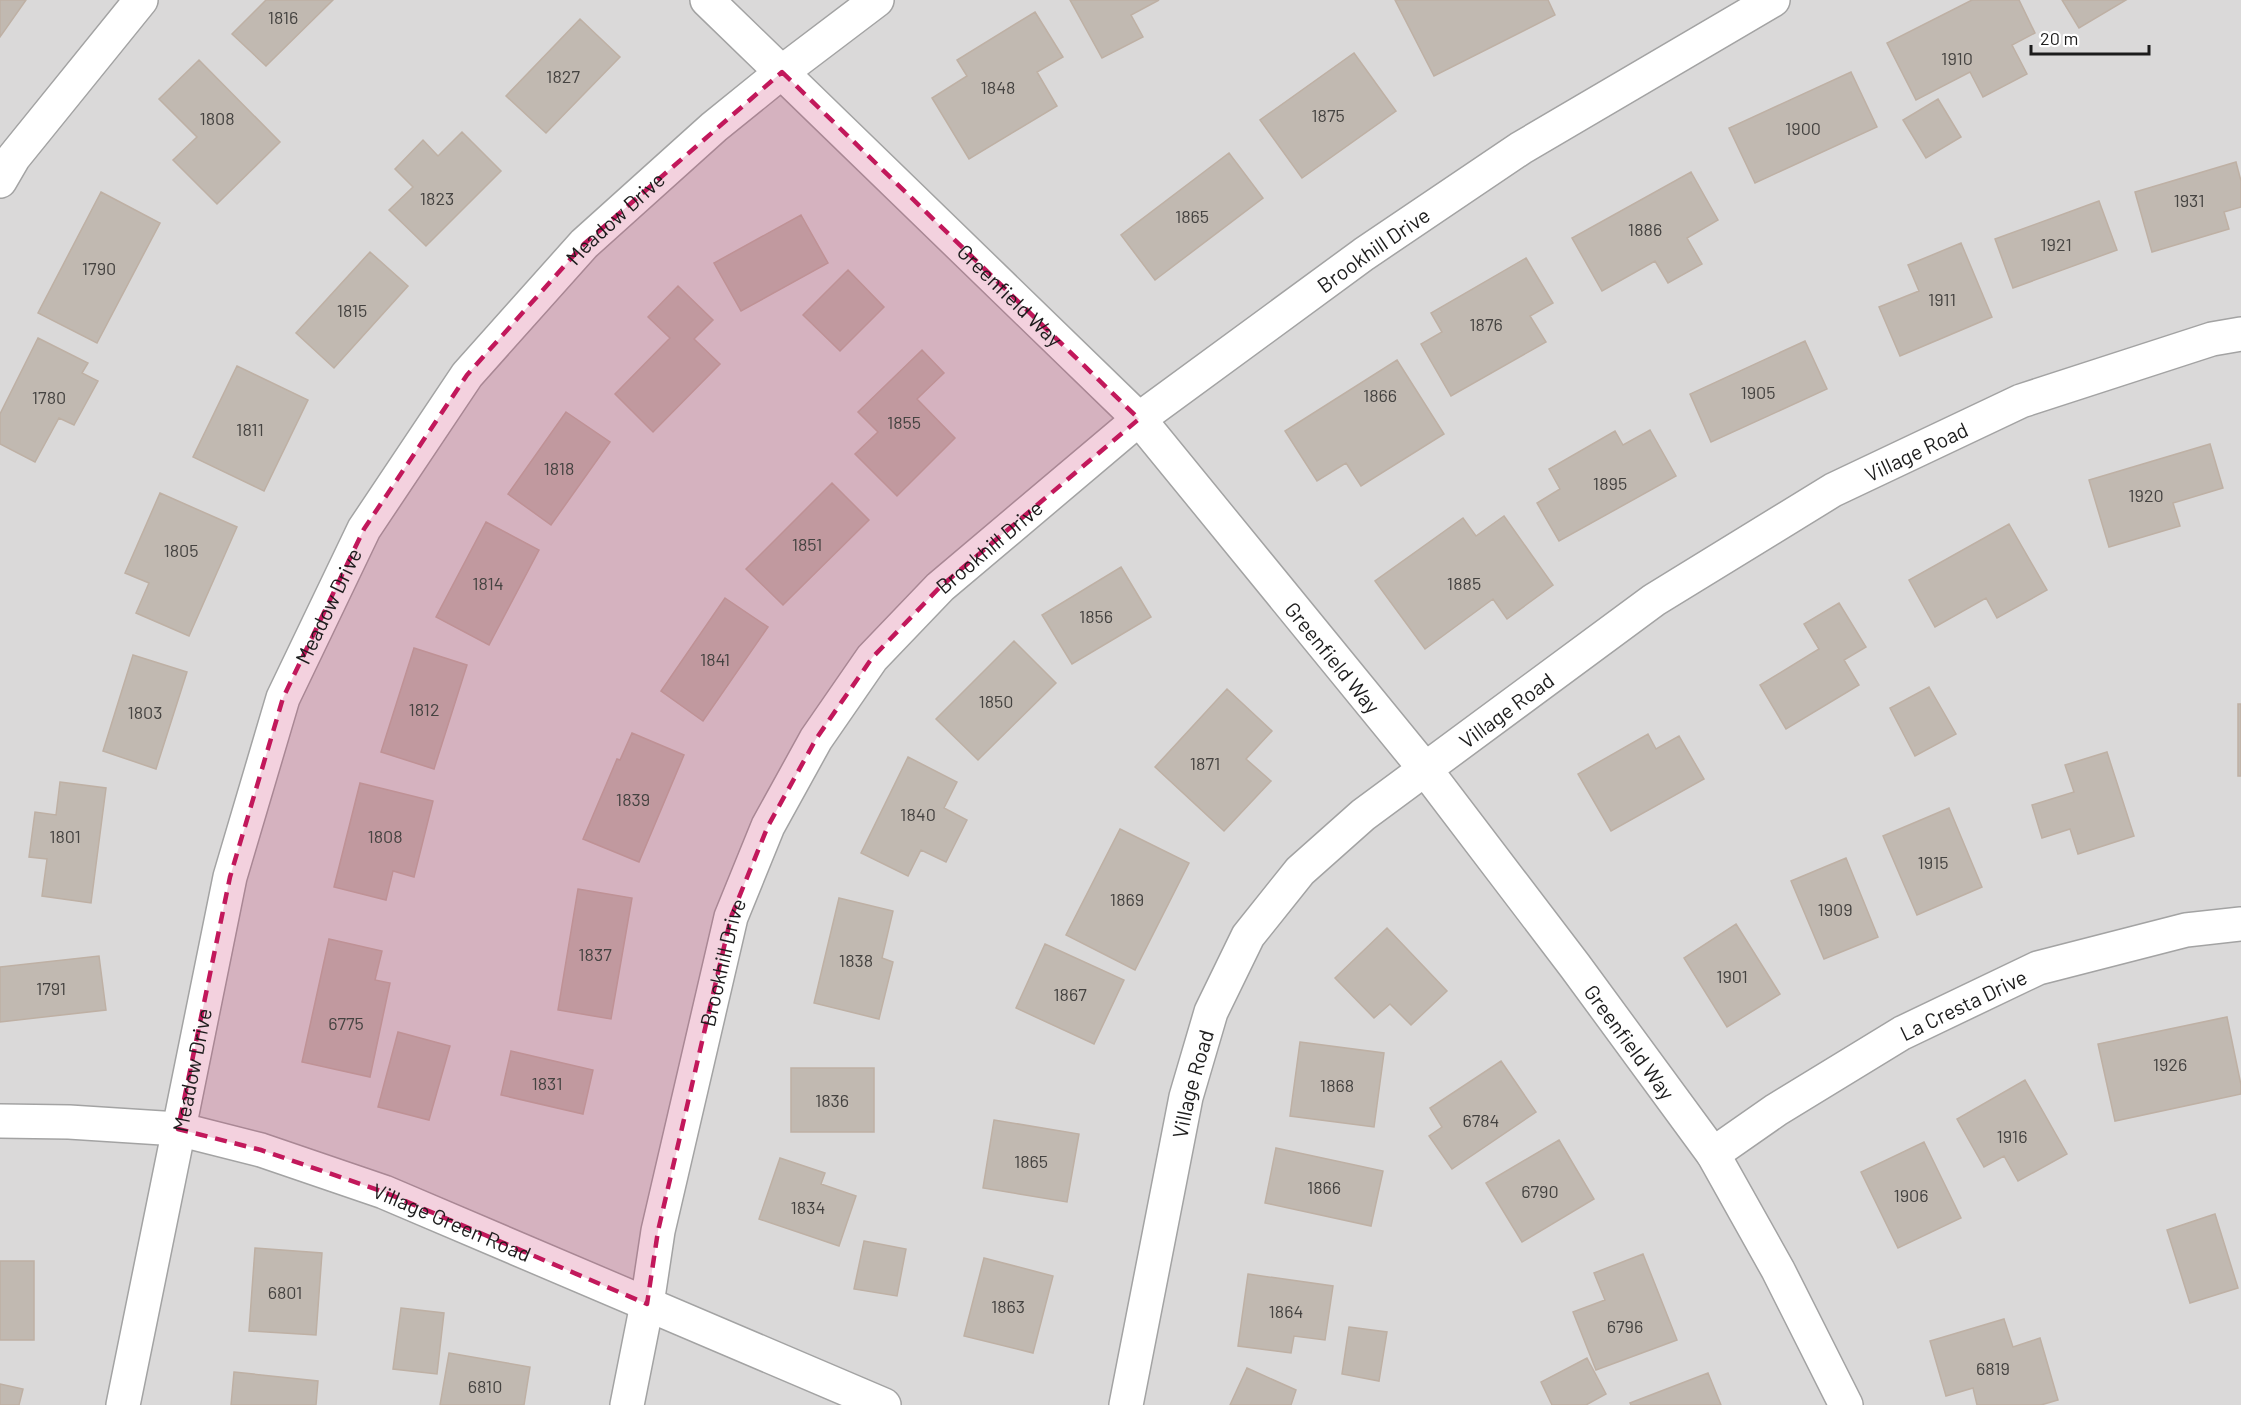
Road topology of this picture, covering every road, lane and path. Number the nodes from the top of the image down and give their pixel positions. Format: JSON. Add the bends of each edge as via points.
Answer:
{"nodes":[{"id":1,"x":141,"y":0,"type":"edge"},
{"id":2,"x":707,"y":0,"type":"edge"},
{"id":3,"x":877,"y":0,"type":"edge"},
{"id":4,"x":1773,"y":0,"type":"edge"},
{"id":5,"x":782,"y":72,"type":"junction"},
{"id":6,"x":0,"y":181,"type":"edge"},
{"id":7,"x":2241,"y":334,"type":"edge"},
{"id":8,"x":1139,"y":419,"type":"junction"},
{"id":9,"x":1425,"y":769,"type":"junction"},
{"id":10,"x":2241,"y":924,"type":"edge"},
{"id":11,"x":0,"y":1121,"type":"edge"},
{"id":12,"x":178,"y":1130,"type":"junction"},
{"id":13,"x":1713,"y":1154,"type":"junction"},
{"id":14,"x":647,"y":1304,"type":"junction"},
{"id":15,"x":123,"y":1405,"type":"edge"},
{"id":16,"x":627,"y":1405,"type":"edge"},
{"id":17,"x":884,"y":1405,"type":"edge"},
{"id":18,"x":1126,"y":1405,"type":"edge"},
{"id":19,"x":1845,"y":1405,"type":"edge"}],
"edges":[{"from":1,"to":6,"type":"street","via":[[14,157]]},
{"from":2,"to":5,"type":"street","name":"Greenfield Way"},
{"from":3,"to":5,"type":"street","name":"Meadow Drive"},
{"from":4,"to":8,"type":"street","name":"Brookhill Drive","via":[[1521,148],[1364,254]]},
{"from":5,"to":8,"type":"street","name":"Greenfield Way"},
{"from":5,"to":12,"type":"street","name":"Meadow Drive","via":[[714,127],[584,244],[467,375],[364,530],[283,698],[230,877]]},
{"from":7,"to":9,"type":"street","name":"Village Road","via":[[2212,339],[2021,401],[1833,490],[1654,600]]},
{"from":8,"to":9,"type":"street","name":"Greenfield Way"},
{"from":8,"to":14,"type":"street","name":"Brookhill Drive","via":[[940,587],[872,658],[816,739],[768,825],[731,916],[658,1231]]},
{"from":9,"to":13,"type":"street","name":"Greenfield Way"},
{"from":9,"to":18,"type":"street","name":"Village Road","via":[[1363,815],[1300,871],[1248,936],[1211,1012],[1186,1097]]},
{"from":10,"to":13,"type":"street","name":"La Cresta Drive","via":[[2186,930],[2038,968],[1902,1033],[1776,1110]]},
{"from":11,"to":12,"type":"street","name":"Village Green Road"},
{"from":12,"to":14,"type":"street","name":"Village Green Road","via":[[261,1150],[384,1192]]},
{"from":12,"to":15,"type":"street","name":"Meadow Drive"},
{"from":13,"to":19,"type":"street","name":"Greenfield Way","via":[[1778,1270]]},
{"from":14,"to":16,"type":"street","name":"Brookhill Drive"},
{"from":14,"to":17,"type":"street","name":"Village Green Road"}]}
